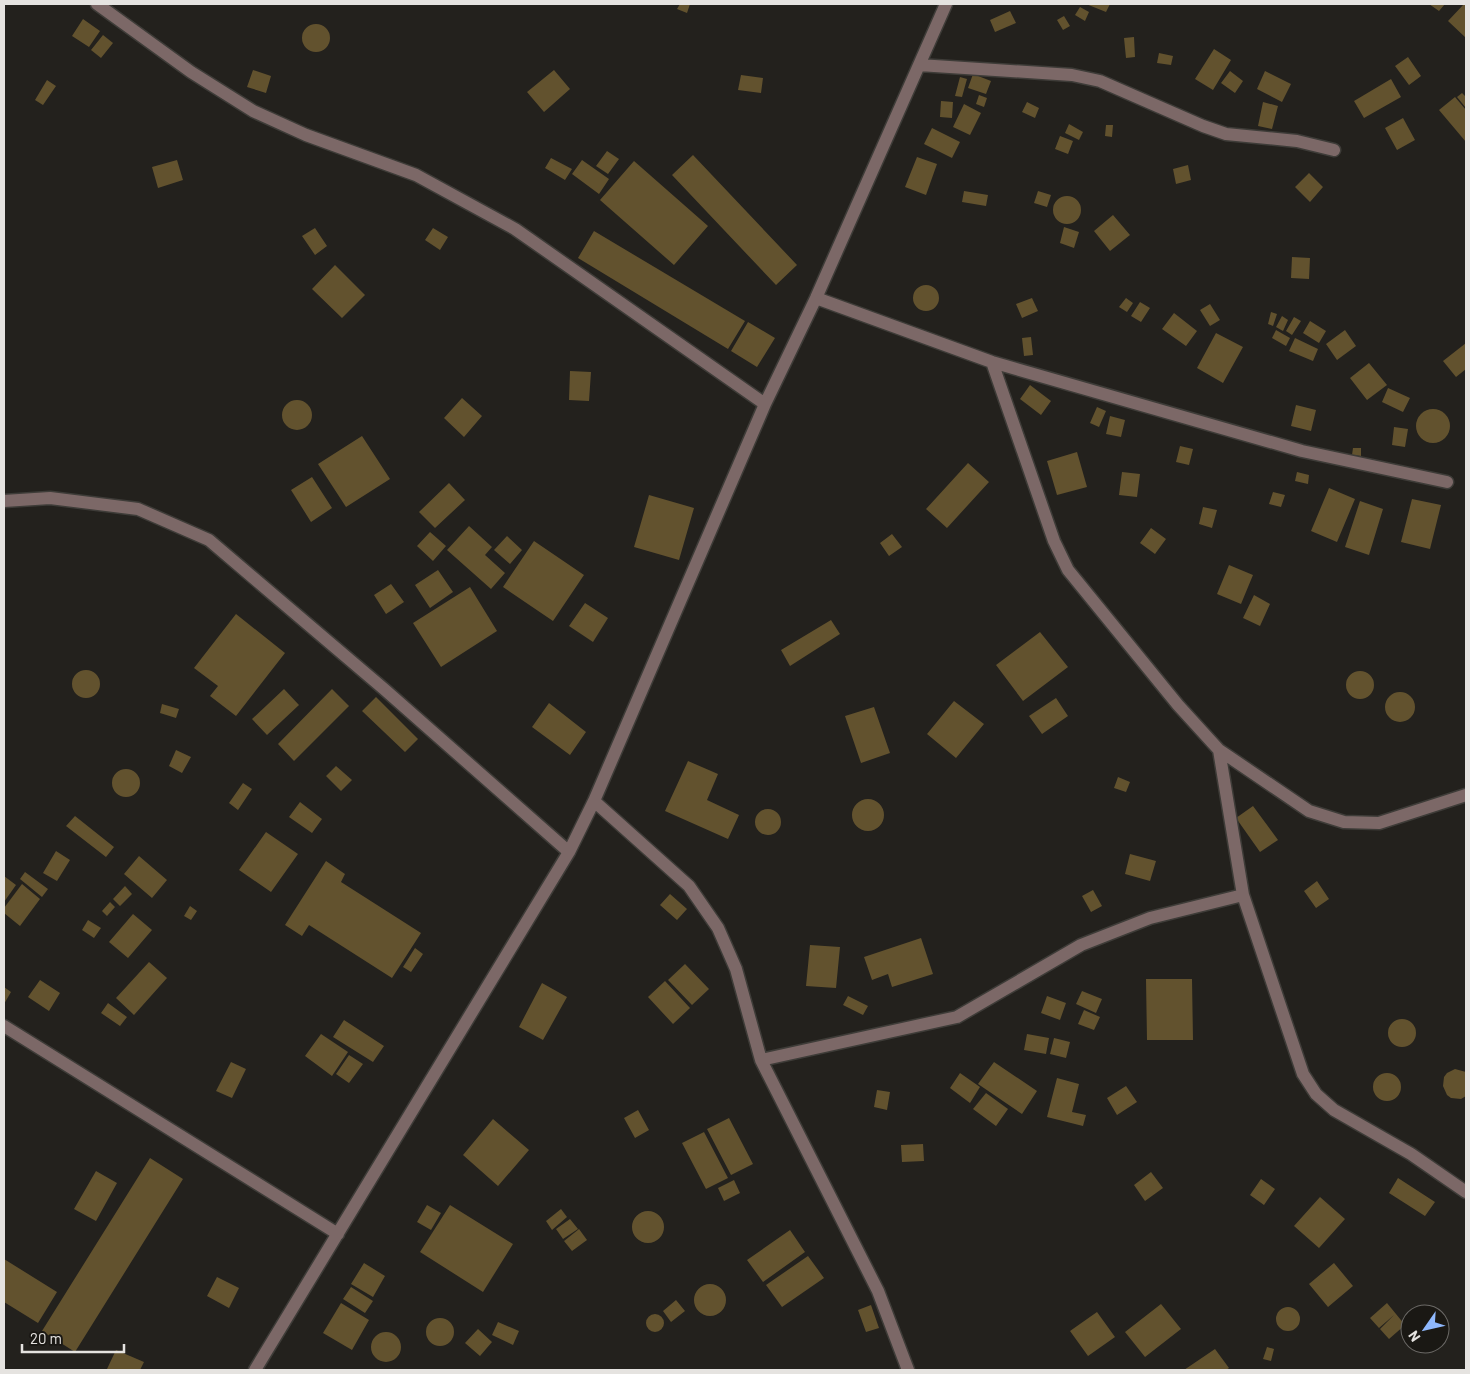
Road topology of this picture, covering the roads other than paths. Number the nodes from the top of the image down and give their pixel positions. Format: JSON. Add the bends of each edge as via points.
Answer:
{"nodes":[{"id":1,"x":97,"y":4,"type":"edge"},
{"id":2,"x":946,"y":4,"type":"edge"},
{"id":3,"x":919,"y":64,"type":"junction"},
{"id":4,"x":1334,"y":150,"type":"dead end"},
{"id":5,"x":816,"y":298,"type":"junction"},
{"id":6,"x":992,"y":362,"type":"junction"},
{"id":7,"x":765,"y":404,"type":"junction"},
{"id":8,"x":1447,"y":482,"type":"dead end"},
{"id":9,"x":4,"y":501,"type":"edge"},
{"id":10,"x":1219,"y":750,"type":"junction"},
{"id":11,"x":1466,"y":795,"type":"edge"},
{"id":12,"x":594,"y":801,"type":"junction"},
{"id":13,"x":569,"y":852,"type":"junction"},
{"id":14,"x":1243,"y":895,"type":"junction"},
{"id":15,"x":4,"y":1026,"type":"edge"},
{"id":16,"x":761,"y":1060,"type":"junction"},
{"id":17,"x":1466,"y":1192,"type":"edge"},
{"id":18,"x":338,"y":1234,"type":"junction"},
{"id":19,"x":255,"y":1370,"type":"edge"},
{"id":20,"x":908,"y":1370,"type":"edge"}],
"edges":[{"from":1,"to":7,"type":"street","via":[[191,72],[253,111],[306,135],[416,176],[515,230]]},
{"from":2,"to":3,"type":"street"},
{"from":3,"to":4,"type":"street","via":[[1072,75],[1100,81],[1226,134],[1297,141]]},
{"from":3,"to":5,"type":"street"},
{"from":5,"to":6,"type":"street"},
{"from":5,"to":7,"type":"street"},
{"from":6,"to":8,"type":"street","via":[[1302,451]]},
{"from":6,"to":10,"type":"street","via":[[1054,541],[1068,570]]},
{"from":7,"to":12,"type":"street"},
{"from":9,"to":13,"type":"street","via":[[50,498],[138,509],[209,540]]},
{"from":10,"to":11,"type":"street","via":[[1309,811],[1344,822],[1379,823]]},
{"from":10,"to":14,"type":"street"},
{"from":12,"to":13,"type":"street"},
{"from":12,"to":16,"type":"street","via":[[689,886],[718,928],[736,969]]},
{"from":13,"to":18,"type":"street"},
{"from":14,"to":16,"type":"street","via":[[1150,918],[1080,944],[957,1017]]},
{"from":14,"to":17,"type":"street","via":[[1303,1074],[1316,1094],[1334,1110],[1411,1154]]},
{"from":15,"to":18,"type":"street"},
{"from":16,"to":20,"type":"street","via":[[878,1291]]},
{"from":18,"to":19,"type":"street"}]}
